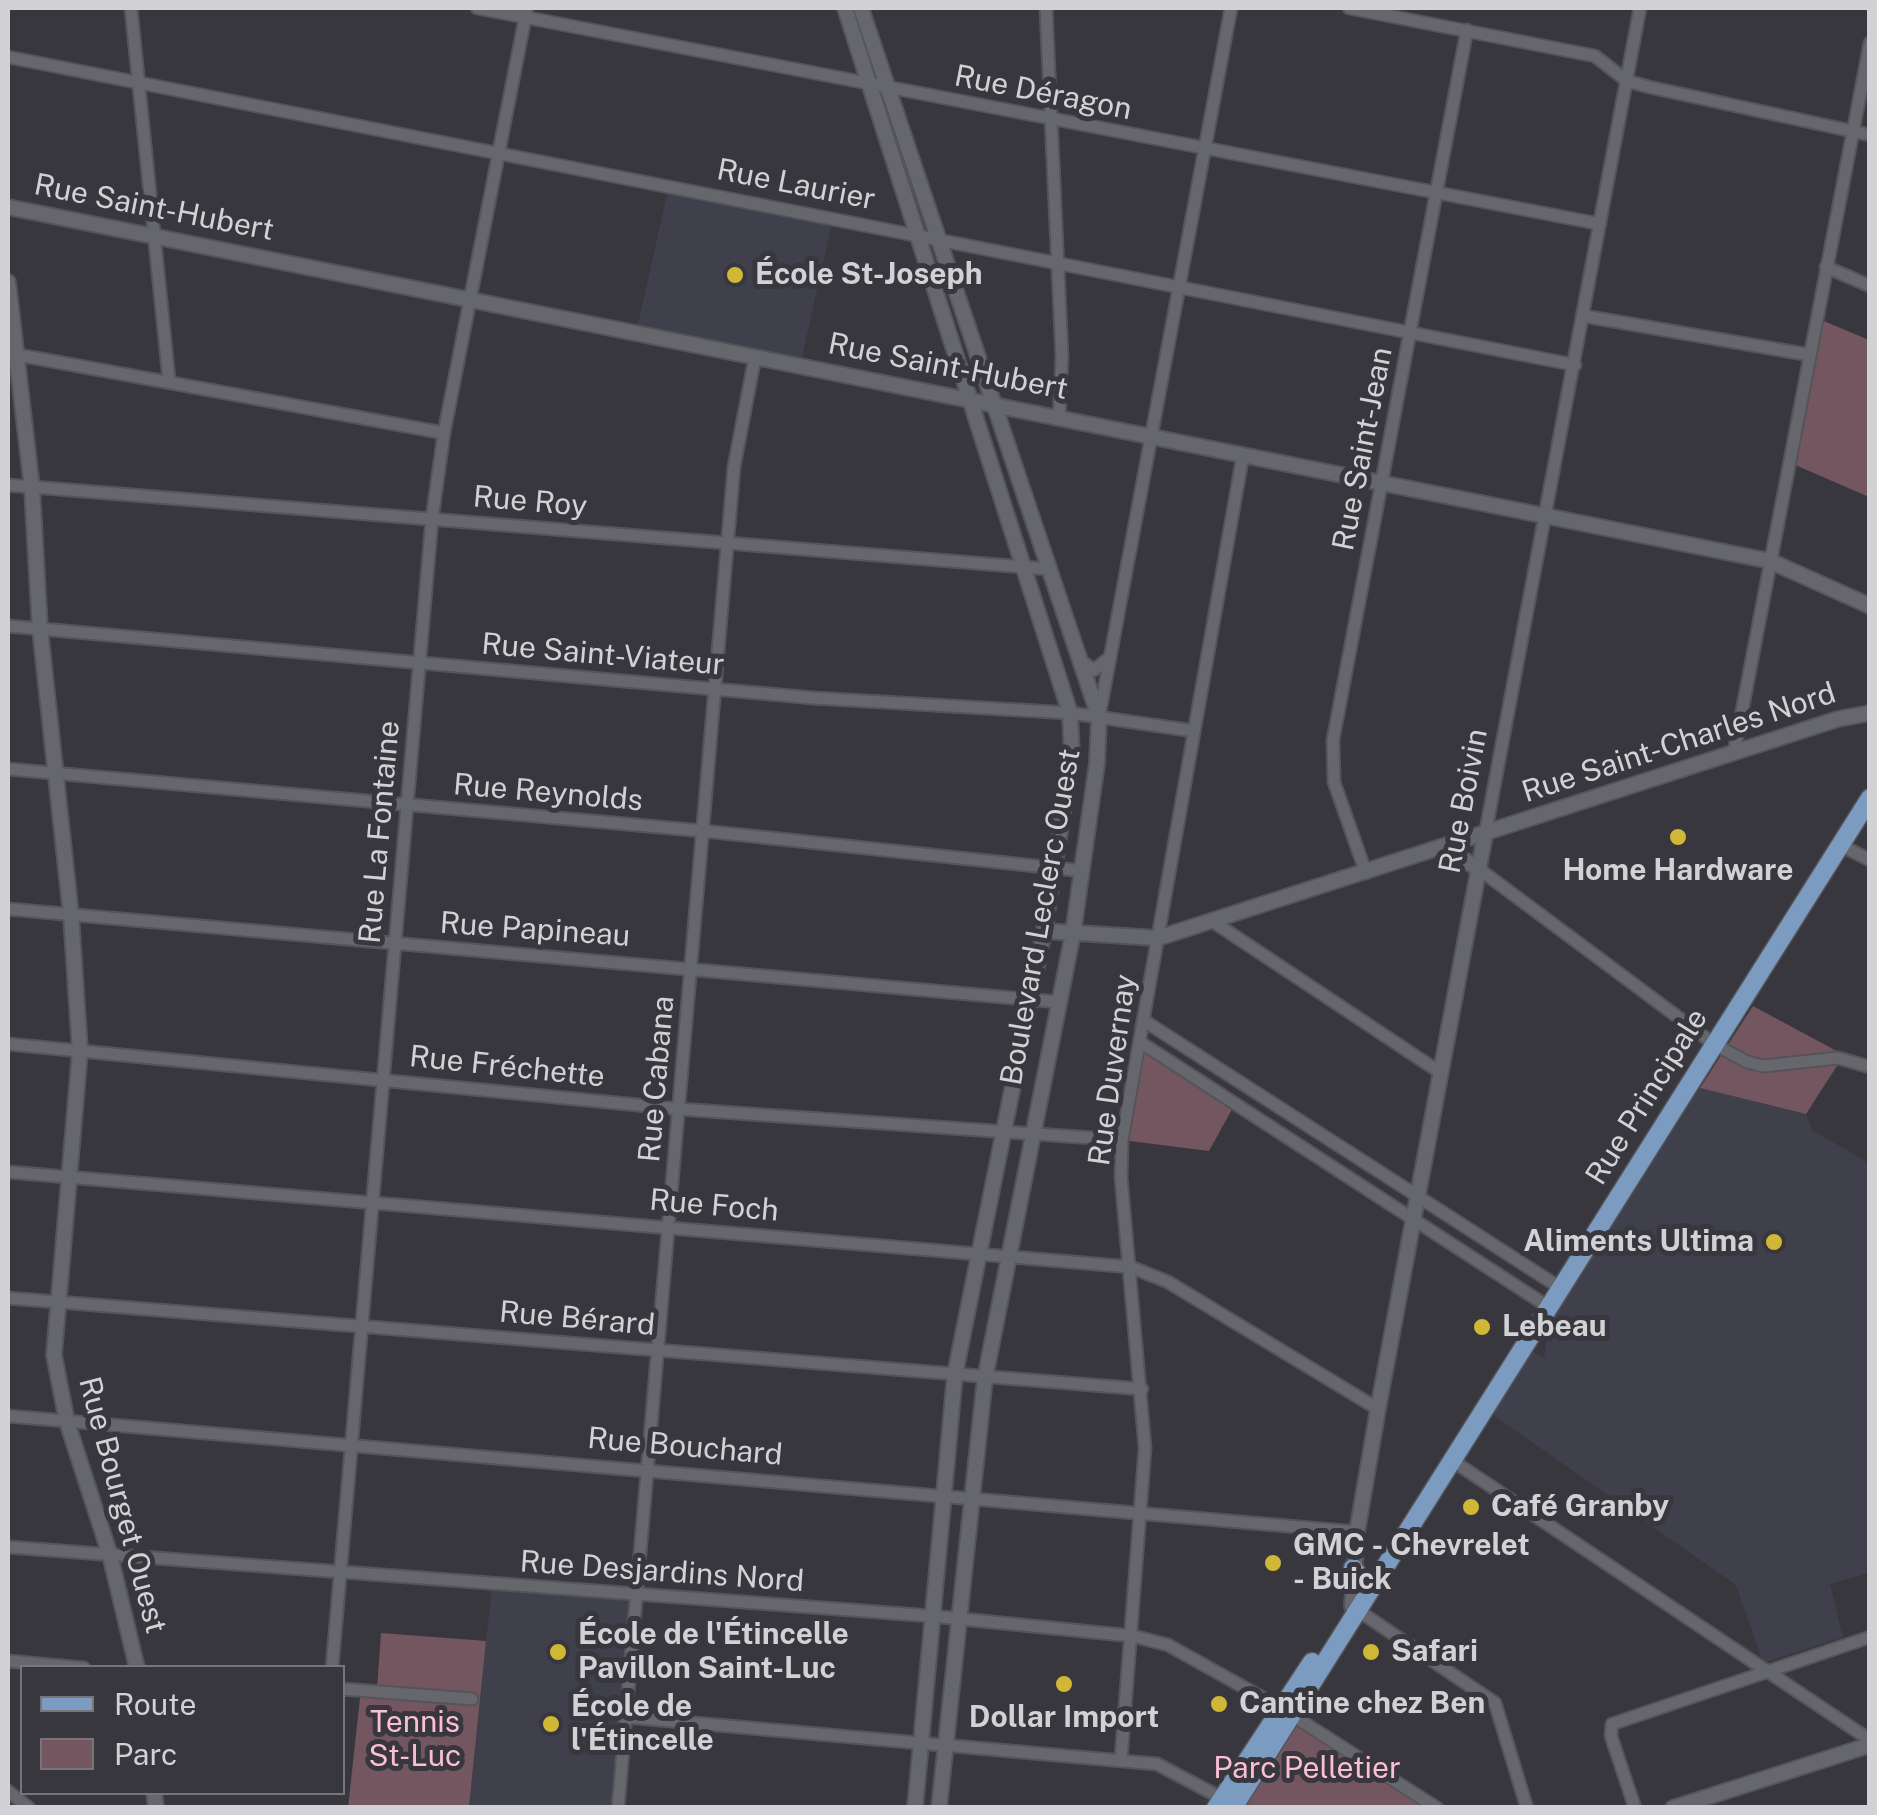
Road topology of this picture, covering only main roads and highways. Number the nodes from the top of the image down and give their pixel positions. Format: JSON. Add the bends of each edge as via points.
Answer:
{"nodes":[{"id":1,"x":1870,"y":798,"type":"edge"},
{"id":2,"x":1353,"y":1568,"type":"road end"},
{"id":3,"x":1375,"y":1578,"type":"junction"},
{"id":4,"x":1226,"y":1805,"type":"edge"}],
"edges":[{"from":1,"to":3,"type":"main road","name":"Rue Principale"},
{"from":2,"to":3,"type":"main road","via":[[1364,1582]]},
{"from":3,"to":4,"type":"main road","name":"Rue Principale"}]}
